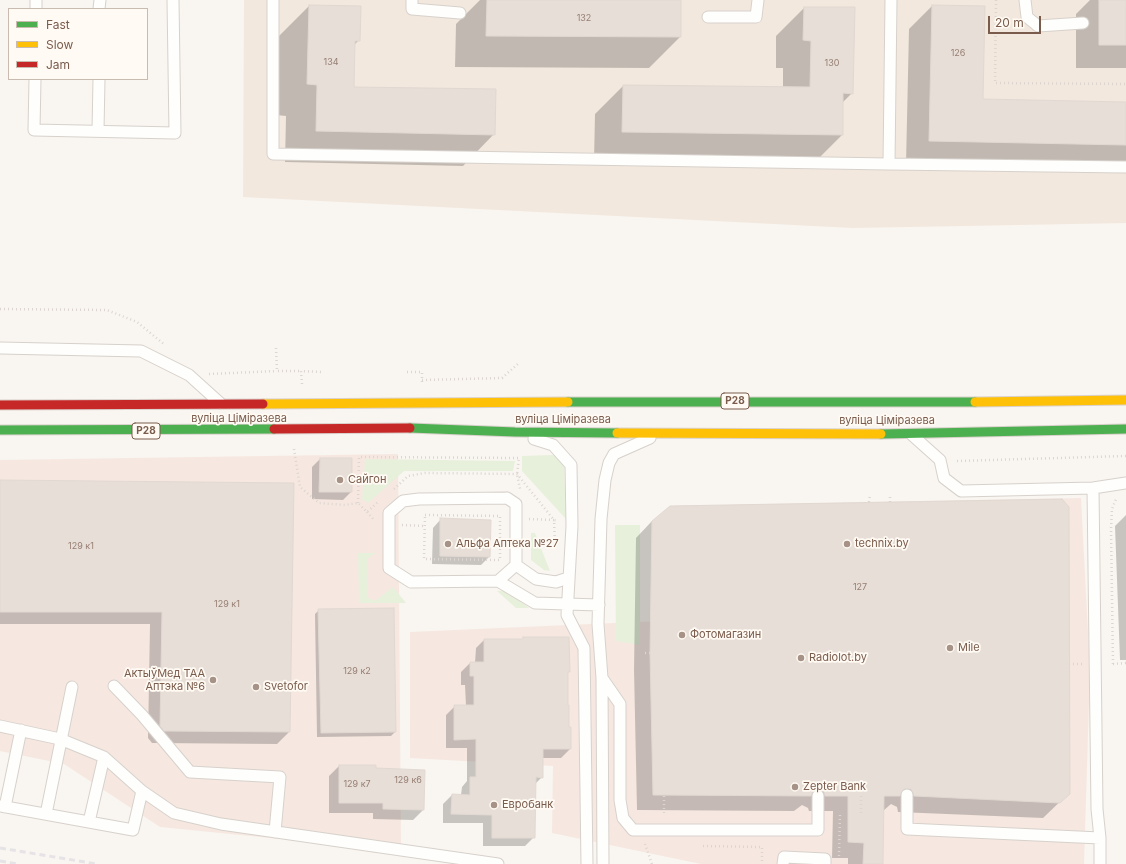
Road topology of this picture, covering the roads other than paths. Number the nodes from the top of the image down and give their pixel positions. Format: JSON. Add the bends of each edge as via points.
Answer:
{"nodes":[{"id":1,"x":173,"y":0,"type":"edge"},
{"id":2,"x":273,"y":0,"type":"edge"},
{"id":3,"x":412,"y":0,"type":"edge"},
{"id":4,"x":758,"y":0,"type":"edge"},
{"id":5,"x":891,"y":0,"type":"edge"},
{"id":6,"x":1025,"y":0,"type":"edge"},
{"id":7,"x":460,"y":12,"type":"dead end"},
{"id":8,"x":708,"y":17,"type":"dead end"},
{"id":9,"x":1083,"y":23,"type":"dead end"},
{"id":10,"x":35,"y":80,"type":"edge"},
{"id":11,"x":99,"y":80,"type":"edge"},
{"id":12,"x":98,"y":131,"type":"junction"},
{"id":13,"x":889,"y":164,"type":"junction"},
{"id":14,"x":1126,"y":167,"type":"edge"},
{"id":15,"x":0,"y":348,"type":"edge"},
{"id":16,"x":1126,"y":400,"type":"edge"},
{"id":17,"x":221,"y":404,"type":"junction"},
{"id":18,"x":0,"y":405,"type":"edge"},
{"id":19,"x":1126,"y":429,"type":"edge"},
{"id":20,"x":0,"y":430,"type":"edge"},
{"id":21,"x":515,"y":432,"type":"junction"},
{"id":22,"x":664,"y":432,"type":"junction"},
{"id":23,"x":910,"y":434,"type":"junction"},
{"id":24,"x":1126,"y":483,"type":"edge"},
{"id":25,"x":1093,"y":488,"type":"junction"},
{"id":26,"x":516,"y":565,"type":"junction"},
{"id":27,"x":568,"y":578,"type":"junction"},
{"id":28,"x":498,"y":581,"type":"junction"},
{"id":29,"x":567,"y":604,"type":"junction"},
{"id":30,"x":599,"y":605,"type":"junction"},
{"id":31,"x":602,"y":678,"type":"junction"},
{"id":32,"x":114,"y":686,"type":"dead end"},
{"id":33,"x":72,"y":687,"type":"dead end"},
{"id":34,"x":0,"y":726,"type":"edge"},
{"id":35,"x":20,"y":730,"type":"junction"},
{"id":36,"x":60,"y":739,"type":"junction"},
{"id":37,"x":104,"y":757,"type":"junction"},
{"id":38,"x":142,"y":791,"type":"junction"},
{"id":39,"x":818,"y":796,"type":"dead end"},
{"id":40,"x":907,"y":796,"type":"dead end"},
{"id":41,"x":2,"y":807,"type":"edge"},
{"id":42,"x":46,"y":814,"type":"junction"},
{"id":43,"x":89,"y":822,"type":"junction"},
{"id":44,"x":275,"y":832,"type":"junction"},
{"id":45,"x":1100,"y":838,"type":"junction"},
{"id":46,"x":498,"y":864,"type":"edge"},
{"id":47,"x":587,"y":864,"type":"edge"},
{"id":48,"x":603,"y":864,"type":"edge"},
{"id":49,"x":783,"y":864,"type":"edge"},
{"id":50,"x":825,"y":864,"type":"edge"},
{"id":51,"x":1100,"y":864,"type":"edge"}],
"edges":[{"from":1,"to":12,"type":"lane","via":[[175,133]]},
{"from":2,"to":13,"type":"lane","via":[[273,154]]},
{"from":3,"to":7,"type":"lane","via":[[412,9]]},
{"from":4,"to":8,"type":"lane","via":[[756,16]]},
{"from":5,"to":13,"type":"lane"},
{"from":6,"to":9,"type":"lane","via":[[1027,17],[1038,26]]},
{"from":10,"to":12,"type":"lane","via":[[34,130]]},
{"from":11,"to":12,"type":"lane"},
{"from":13,"to":14,"type":"lane"},
{"from":15,"to":17,"type":"lane","via":[[141,351],[189,375]]},
{"from":16,"to":17,"type":"main road","name":"вуліца Ціміразева","number":"Р28"},
{"from":17,"to":18,"type":"main road","name":"вуліца Ціміразева","number":"Р28"},
{"from":19,"to":23,"type":"main road","name":"вуліца Ціміразева","number":"Р28"},
{"from":20,"to":21,"type":"main road","name":"вуліца Ціміразева","number":"Р28","via":[[403,428]]},
{"from":21,"to":22,"type":"main road","name":"вуліца Ціміразева","number":"Р28"},
{"from":21,"to":27,"type":"lane","via":[[553,445],[571,465],[572,526]]},
{"from":22,"to":23,"type":"main road","name":"вуліца Ціміразева","number":"Р28"},
{"from":22,"to":30,"type":"lane","via":[[614,454],[609,463],[601,519]]},
{"from":23,"to":25,"type":"lane","via":[[940,460],[944,478],[961,491]]},
{"from":24,"to":25,"type":"lane"},
{"from":25,"to":45,"type":"lane","via":[[1097,801]]},
{"from":26,"to":27,"type":"lane","via":[[536,579],[556,582]]},
{"from":26,"to":28,"type":"lane"},
{"from":26,"to":28,"type":"lane","via":[[516,504],[507,498],[403,501],[389,513],[390,568],[411,582]]},
{"from":27,"to":29,"type":"lane"},
{"from":28,"to":29,"type":"lane","via":[[535,603]]},
{"from":29,"to":30,"type":"lane"},
{"from":29,"to":47,"type":"lane","via":[[567,615],[584,648]]},
{"from":30,"to":31,"type":"lane"},
{"from":31,"to":39,"type":"lane","via":[[620,704],[620,800],[623,818],[633,830],[818,830]]},
{"from":31,"to":48,"type":"lane"},
{"from":32,"to":44,"type":"lane","via":[[190,772],[280,777]]},
{"from":33,"to":36,"type":"lane"},
{"from":34,"to":35,"type":"lane"},
{"from":35,"to":36,"type":"lane"},
{"from":35,"to":41,"type":"lane"},
{"from":36,"to":37,"type":"lane"},
{"from":36,"to":42,"type":"lane"},
{"from":37,"to":38,"type":"lane"},
{"from":37,"to":43,"type":"lane"},
{"from":38,"to":43,"type":"lane","via":[[133,830]]},
{"from":38,"to":44,"type":"lane","via":[[174,813],[221,824]]},
{"from":40,"to":45,"type":"lane","via":[[907,829]]},
{"from":41,"to":42,"type":"lane"},
{"from":42,"to":43,"type":"lane"},
{"from":44,"to":46,"type":"lane"},
{"from":45,"to":51,"type":"lane"},
{"from":49,"to":50,"type":"lane","via":[[784,857],[825,858]]}]}
